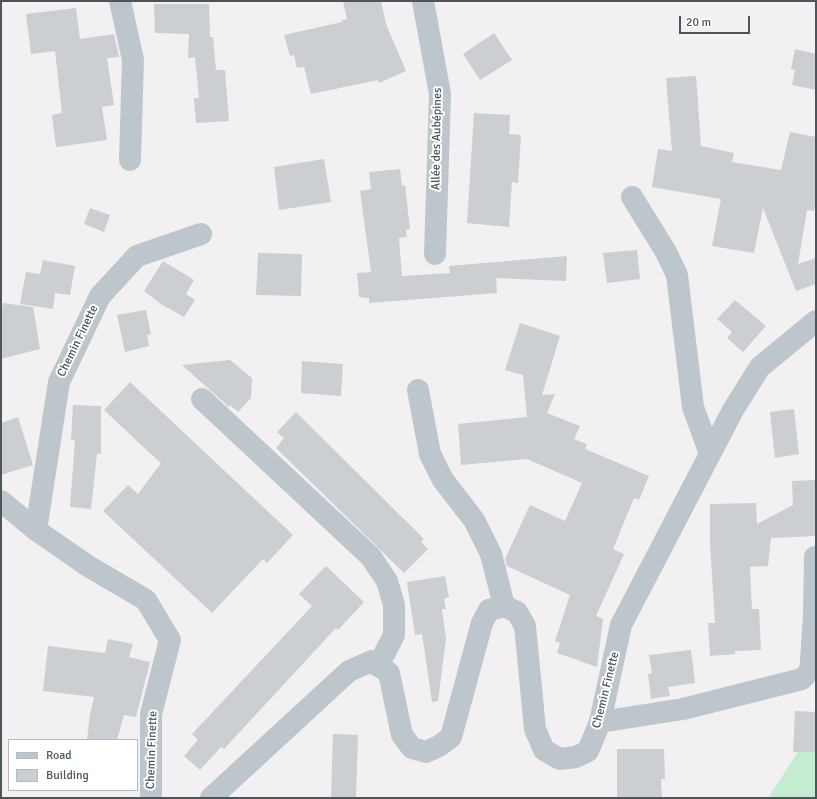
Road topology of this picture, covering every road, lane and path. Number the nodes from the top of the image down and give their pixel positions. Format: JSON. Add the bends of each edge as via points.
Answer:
{"nodes":[{"id":1,"x":120,"y":1,"type":"edge"},
{"id":2,"x":423,"y":1,"type":"edge"},
{"id":3,"x":130,"y":160,"type":"dead end"},
{"id":4,"x":632,"y":197,"type":"dead end"},
{"id":5,"x":201,"y":234,"type":"dead end"},
{"id":6,"x":435,"y":254,"type":"dead end"},
{"id":7,"x":816,"y":320,"type":"edge"},
{"id":8,"x":418,"y":390,"type":"dead end"},
{"id":9,"x":202,"y":399,"type":"dead end"},
{"id":10,"x":710,"y":454,"type":"junction"},
{"id":11,"x":1,"y":501,"type":"edge"},
{"id":12,"x":36,"y":530,"type":"junction"},
{"id":13,"x":815,"y":557,"type":"dead end"},
{"id":14,"x":504,"y":606,"type":"junction"},
{"id":15,"x":378,"y":666,"type":"junction"},
{"id":16,"x":600,"y":722,"type":"junction"},
{"id":17,"x":151,"y":798,"type":"edge"},
{"id":18,"x":211,"y":798,"type":"edge"}],
"edges":[{"from":1,"to":3,"type":"street","via":[[133,60]]},
{"from":2,"to":6,"type":"street","name":"Allée des Aubépines","via":[[440,94]]},
{"from":4,"to":10,"type":"street","via":[[677,275],[693,407]]},
{"from":5,"to":12,"type":"street","name":"Chemin Finette","via":[[137,256],[100,296],[58,382]]},
{"from":7,"to":10,"type":"street","name":"Chemin Finette","via":[[760,367]]},
{"from":8,"to":14,"type":"street","via":[[430,454],[443,480],[478,527],[491,554]]},
{"from":9,"to":15,"type":"street","via":[[371,557],[387,581],[394,605],[394,635]]},
{"from":10,"to":16,"type":"street","name":"Chemin Finette","via":[[620,625]]},
{"from":11,"to":12,"type":"street","name":"Chemin Finette"},
{"from":12,"to":17,"type":"street","name":"Chemin Finette","via":[[88,566],[146,600],[170,640],[151,714]]},
{"from":13,"to":16,"type":"street","via":[[810,671],[802,679],[683,709]]},
{"from":14,"to":15,"type":"street","via":[[489,610],[482,623],[451,737],[439,746],[426,752],[412,748],[402,735],[389,673]]},
{"from":14,"to":16,"type":"street","name":"Chemin Finette","via":[[517,612],[525,626],[535,729],[544,750],[560,759],[576,757],[588,751]]},
{"from":15,"to":18,"type":"street","via":[[372,661],[349,671]]}]}
